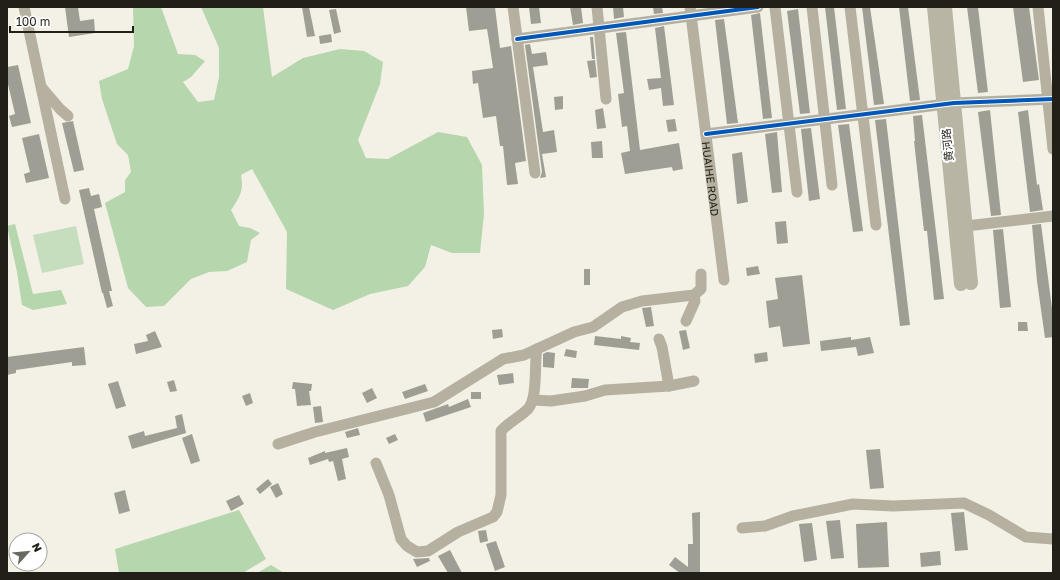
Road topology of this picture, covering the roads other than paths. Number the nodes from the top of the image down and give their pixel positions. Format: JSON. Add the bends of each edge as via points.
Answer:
{"nodes":[{"id":1,"x":24,"y":7,"type":"edge"},
{"id":2,"x":514,"y":7,"type":"edge"},
{"id":3,"x":597,"y":7,"type":"edge"},
{"id":4,"x":758,"y":7,"type":"edge"},
{"id":5,"x":775,"y":7,"type":"edge"},
{"id":6,"x":812,"y":7,"type":"edge"},
{"id":7,"x":850,"y":7,"type":"edge"},
{"id":8,"x":934,"y":7,"type":"edge"},
{"id":9,"x":944,"y":7,"type":"edge"},
{"id":10,"x":1038,"y":7,"type":"edge"},
{"id":11,"x":691,"y":11,"type":"edge"},
{"id":12,"x":599,"y":28,"type":"junction"},
{"id":13,"x":517,"y":39,"type":"junction"},
{"id":14,"x":41,"y":86,"type":"junction"},
{"id":15,"x":606,"y":99,"type":"dead end"},
{"id":16,"x":1050,"y":99,"type":"edge"},
{"id":17,"x":948,"y":104,"type":"junction"},
{"id":18,"x":862,"y":114,"type":"junction"},
{"id":19,"x":68,"y":116,"type":"dead end"},
{"id":20,"x":825,"y":119,"type":"junction"},
{"id":21,"x":789,"y":124,"type":"junction"},
{"id":22,"x":706,"y":134,"type":"junction"},
{"id":23,"x":1053,"y":148,"type":"edge"},
{"id":24,"x":535,"y":173,"type":"dead end"},
{"id":25,"x":832,"y":185,"type":"dead end"},
{"id":26,"x":797,"y":192,"type":"dead end"},
{"id":27,"x":65,"y":199,"type":"dead end"},
{"id":28,"x":1053,"y":216,"type":"edge"},
{"id":29,"x":876,"y":225,"type":"dead end"},
{"id":30,"x":966,"y":226,"type":"junction"},
{"id":31,"x":700,"y":274,"type":"dead end"},
{"id":32,"x":724,"y":280,"type":"dead end"},
{"id":33,"x":694,"y":295,"type":"junction"},
{"id":34,"x":686,"y":321,"type":"dead end"},
{"id":35,"x":659,"y":339,"type":"dead end"},
{"id":36,"x":537,"y":349,"type":"junction"},
{"id":37,"x":694,"y":381,"type":"dead end"},
{"id":38,"x":668,"y":386,"type":"junction"},
{"id":39,"x":533,"y":400,"type":"junction"},
{"id":40,"x":278,"y":444,"type":"dead end"},
{"id":41,"x":376,"y":463,"type":"dead end"},
{"id":42,"x":742,"y":528,"type":"dead end"},
{"id":43,"x":1053,"y":539,"type":"edge"}],
"edges":[{"from":1,"to":14,"type":"street"},
{"from":2,"to":13,"type":"street"},
{"from":3,"to":12,"type":"street"},
{"from":4,"to":11,"type":"street"},
{"from":5,"to":21,"type":"street"},
{"from":6,"to":20,"type":"street"},
{"from":7,"to":18,"type":"street"},
{"from":8,"to":17,"type":"main road","name":"黄河路"},
{"from":9,"to":17,"type":"main road","name":"黄河路"},
{"from":10,"to":16,"type":"street"},
{"from":11,"to":12,"type":"street"},
{"from":11,"to":22,"type":"street","name":"HUAIHE ROAD"},
{"from":12,"to":13,"type":"street"},
{"from":12,"to":15,"type":"street"},
{"from":13,"to":24,"type":"street"},
{"from":14,"to":19,"type":"street"},
{"from":14,"to":27,"type":"street"},
{"from":16,"to":17,"type":"street"},
{"from":16,"to":23,"type":"street"},
{"from":17,"to":18,"type":"street"},
{"from":17,"to":30,"type":"main road","name":"黄河路"},
{"from":17,"to":30,"type":"main road","name":"黄河路","via":[[966,283]]},
{"from":18,"to":20,"type":"street"},
{"from":18,"to":29,"type":"street"},
{"from":20,"to":21,"type":"street"},
{"from":20,"to":25,"type":"street"},
{"from":21,"to":22,"type":"street"},
{"from":21,"to":26,"type":"street"},
{"from":22,"to":32,"type":"street","name":"HUAIHE ROAD"},
{"from":28,"to":30,"type":"street"},
{"from":31,"to":33,"type":"street","via":[[701,289]]},
{"from":33,"to":34,"type":"street"},
{"from":33,"to":36,"type":"street","via":[[642,301],[622,307],[593,327],[574,332]]},
{"from":35,"to":38,"type":"street"},
{"from":36,"to":39,"type":"street"},
{"from":36,"to":40,"type":"street","via":[[524,355],[503,359],[434,402]]},
{"from":37,"to":38,"type":"street"},
{"from":38,"to":39,"type":"street","via":[[605,390],[551,401]]},
{"from":39,"to":41,"type":"street","via":[[528,409],[514,418],[502,431],[501,495],[497,512],[493,517],[458,532],[428,551],[417,552],[401,539],[389,494]]},
{"from":42,"to":43,"type":"street","via":[[765,526],[793,516],[853,504],[893,506],[964,503],[1026,537]]}]}
